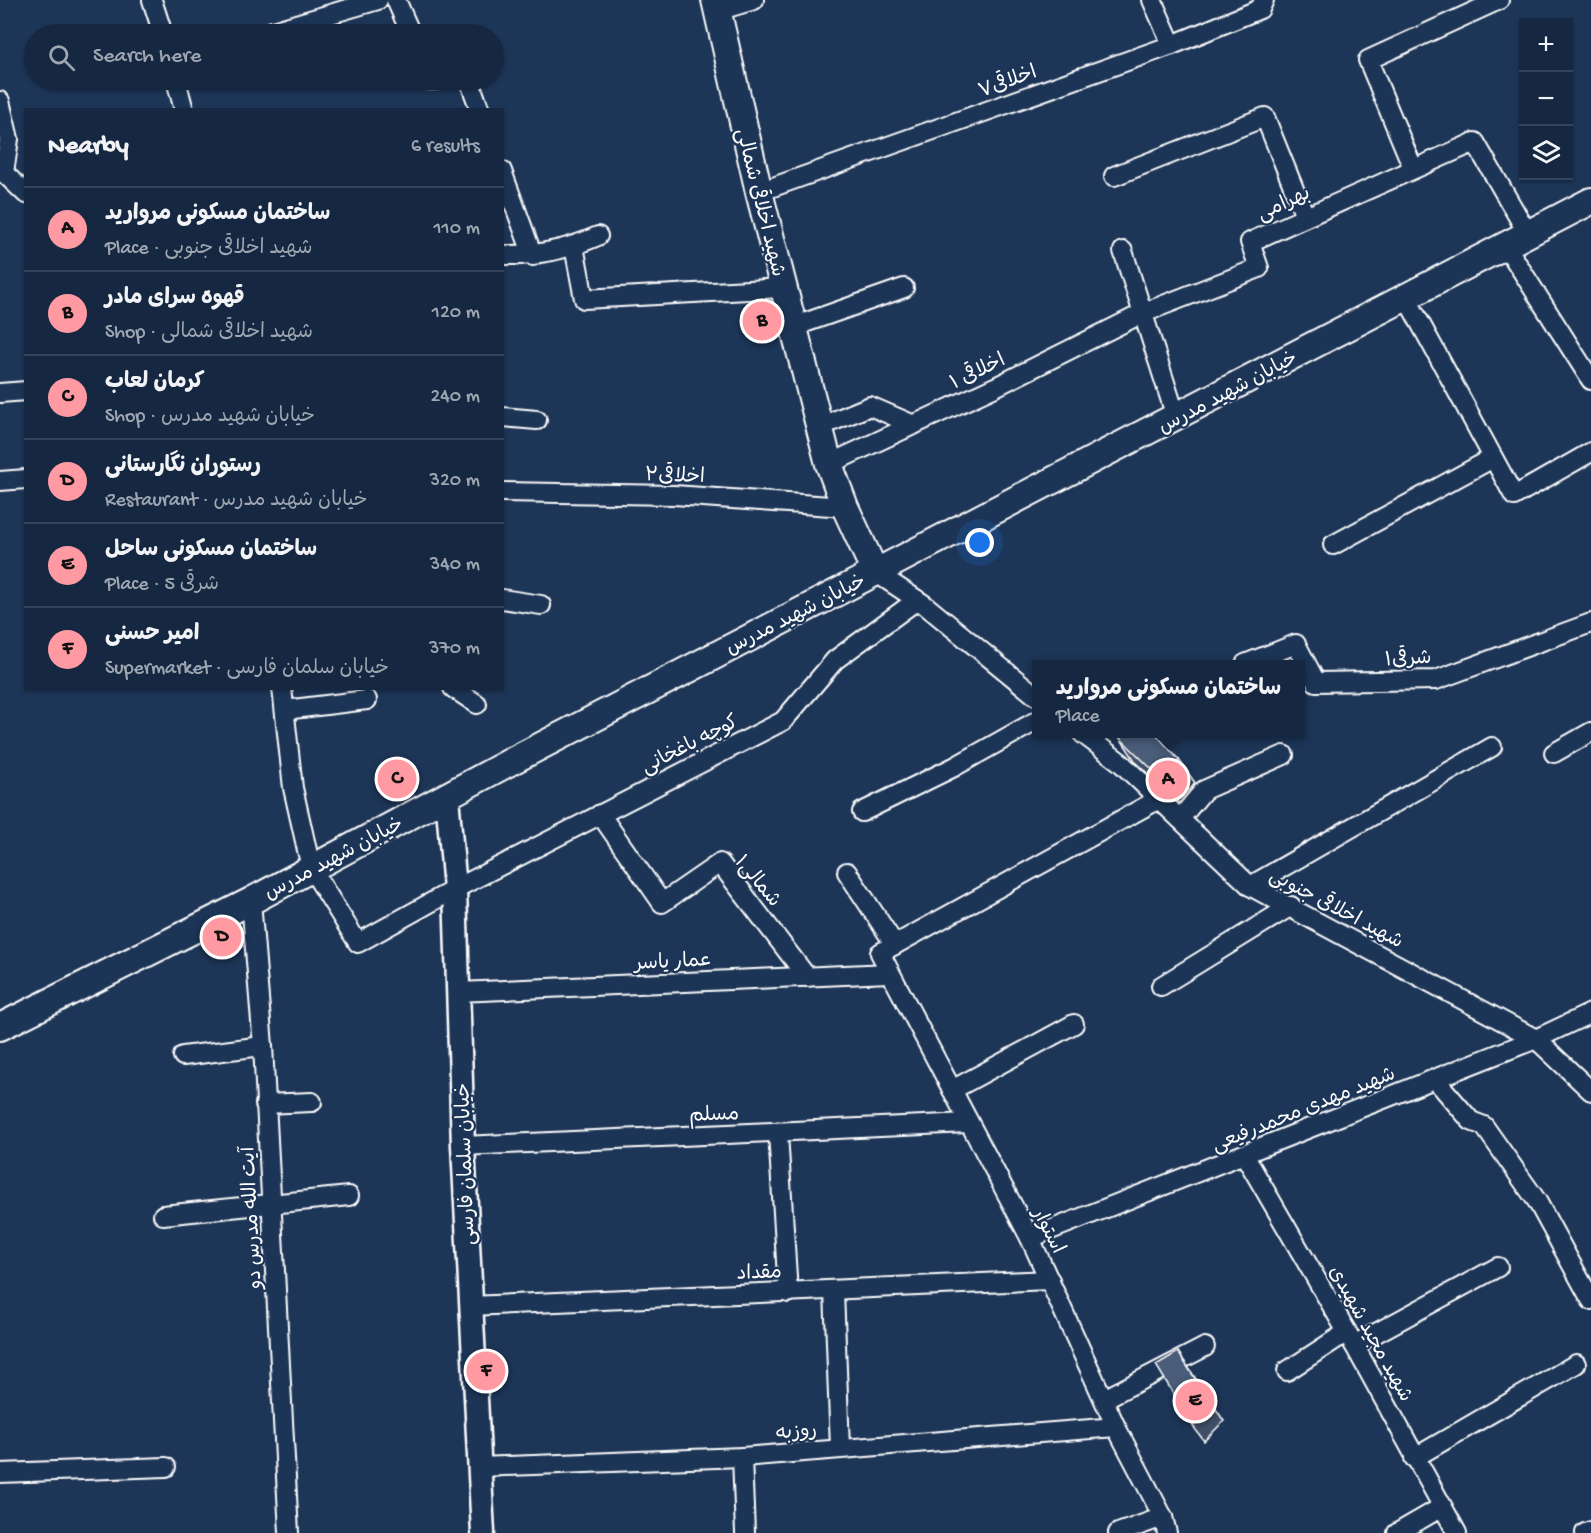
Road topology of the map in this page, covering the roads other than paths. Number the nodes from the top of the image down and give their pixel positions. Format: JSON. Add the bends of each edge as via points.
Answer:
{"nodes":[{"id":1,"x":152,"y":0,"type":"edge"},
{"id":2,"x":378,"y":0,"type":"edge"},
{"id":3,"x":396,"y":0,"type":"edge"},
{"id":4,"x":754,"y":0,"type":"edge"},
{"id":5,"x":1152,"y":0,"type":"edge"},
{"id":6,"x":1264,"y":0,"type":"edge"},
{"id":7,"x":1498,"y":0,"type":"edge"},
{"id":8,"x":358,"y":3,"type":"edge"},
{"id":9,"x":716,"y":5,"type":"edge"},
{"id":10,"x":160,"y":24,"type":"edge"},
{"id":11,"x":293,"y":24,"type":"edge"},
{"id":12,"x":407,"y":24,"type":"edge"},
{"id":13,"x":1172,"y":45,"type":"junction"},
{"id":14,"x":179,"y":90,"type":"edge"},
{"id":15,"x":473,"y":90,"type":"edge"},
{"id":16,"x":0,"y":100,"type":"edge"},
{"id":17,"x":183,"y":108,"type":"edge"},
{"id":18,"x":479,"y":108,"type":"edge"},
{"id":19,"x":1413,"y":168,"type":"junction"},
{"id":20,"x":2,"y":173,"type":"edge"},
{"id":21,"x":504,"y":176,"type":"edge"},
{"id":22,"x":1114,"y":176,"type":"dead end"},
{"id":23,"x":24,"y":192,"type":"edge"},
{"id":24,"x":759,"y":192,"type":"junction"},
{"id":25,"x":1591,"y":201,"type":"edge"},
{"id":26,"x":1305,"y":216,"type":"junction"},
{"id":27,"x":598,"y":236,"type":"dead end"},
{"id":28,"x":1517,"y":240,"type":"junction"},
{"id":29,"x":574,"y":246,"type":"junction"},
{"id":30,"x":1123,"y":251,"type":"dead end"},
{"id":31,"x":504,"y":255,"type":"edge"},
{"id":32,"x":533,"y":256,"type":"junction"},
{"id":33,"x":783,"y":288,"type":"junction"},
{"id":34,"x":904,"y":288,"type":"dead end"},
{"id":35,"x":1406,"y":297,"type":"junction"},
{"id":36,"x":1143,"y":313,"type":"junction"},
{"id":37,"x":793,"y":327,"type":"junction"},
{"id":38,"x":1591,"y":380,"type":"edge"},
{"id":39,"x":24,"y":391,"type":"edge"},
{"id":40,"x":0,"y":393,"type":"edge"},
{"id":41,"x":504,"y":417,"type":"edge"},
{"id":42,"x":1176,"y":417,"type":"junction"},
{"id":43,"x":537,"y":420,"type":"dead end"},
{"id":44,"x":914,"y":425,"type":"junction"},
{"id":45,"x":819,"y":427,"type":"junction"},
{"id":46,"x":1591,"y":452,"type":"edge"},
{"id":47,"x":1493,"y":458,"type":"junction"},
{"id":48,"x":829,"y":464,"type":"junction"},
{"id":49,"x":24,"y":479,"type":"edge"},
{"id":50,"x":0,"y":481,"type":"edge"},
{"id":51,"x":504,"y":492,"type":"edge"},
{"id":52,"x":845,"y":507,"type":"junction"},
{"id":53,"x":1333,"y":544,"type":"dead end"},
{"id":54,"x":875,"y":572,"type":"junction"},
{"id":55,"x":504,"y":599,"type":"edge"},
{"id":56,"x":917,"y":600,"type":"junction"},
{"id":57,"x":541,"y":605,"type":"dead end"},
{"id":58,"x":1591,"y":623,"type":"edge"},
{"id":59,"x":1255,"y":660,"type":"edge"},
{"id":60,"x":1304,"y":660,"type":"edge"},
{"id":61,"x":1305,"y":661,"type":"edge"},
{"id":62,"x":282,"y":690,"type":"edge"},
{"id":63,"x":456,"y":690,"type":"edge"},
{"id":64,"x":1032,"y":693,"type":"edge"},
{"id":65,"x":367,"y":700,"type":"dead end"},
{"id":66,"x":477,"y":704,"type":"dead end"},
{"id":67,"x":285,"y":710,"type":"junction"},
{"id":68,"x":1032,"y":723,"type":"edge"},
{"id":69,"x":1591,"y":732,"type":"edge"},
{"id":70,"x":1088,"y":738,"type":"edge"},
{"id":71,"x":1492,"y":747,"type":"dead end"},
{"id":72,"x":1133,"y":748,"type":"edge"},
{"id":73,"x":1554,"y":753,"type":"dead end"},
{"id":74,"x":1284,"y":755,"type":"dead end"},
{"id":75,"x":1120,"y":762,"type":"junction"},
{"id":76,"x":447,"y":796,"type":"junction"},
{"id":77,"x":1159,"y":799,"type":"junction"},
{"id":78,"x":862,"y":812,"type":"dead end"},
{"id":79,"x":600,"y":814,"type":"junction"},
{"id":80,"x":1180,"y":819,"type":"junction"},
{"id":81,"x":311,"y":868,"type":"junction"},
{"id":82,"x":847,"y":872,"type":"dead end"},
{"id":83,"x":1250,"y":886,"type":"junction"},
{"id":84,"x":455,"y":889,"type":"junction"},
{"id":85,"x":251,"y":902,"type":"junction"},
{"id":86,"x":1291,"y":906,"type":"junction"},
{"id":87,"x":888,"y":949,"type":"junction"},
{"id":88,"x":890,"y":973,"type":"junction"},
{"id":89,"x":807,"y":977,"type":"junction"},
{"id":90,"x":1161,"y":986,"type":"dead end"},
{"id":91,"x":459,"y":992,"type":"junction"},
{"id":92,"x":1591,"y":1013,"type":"edge"},
{"id":93,"x":1074,"y":1024,"type":"dead end"},
{"id":94,"x":0,"y":1027,"type":"edge"},
{"id":95,"x":1536,"y":1039,"type":"junction"},
{"id":96,"x":263,"y":1046,"type":"junction"},
{"id":97,"x":183,"y":1056,"type":"dead end"},
{"id":98,"x":1435,"y":1079,"type":"junction"},
{"id":99,"x":952,"y":1090,"type":"junction"},
{"id":100,"x":1591,"y":1091,"type":"edge"},
{"id":101,"x":312,"y":1102,"type":"dead end"},
{"id":102,"x":266,"y":1104,"type":"junction"},
{"id":103,"x":968,"y":1123,"type":"junction"},
{"id":104,"x":778,"y":1133,"type":"junction"},
{"id":105,"x":463,"y":1146,"type":"junction"},
{"id":106,"x":1245,"y":1156,"type":"junction"},
{"id":107,"x":349,"y":1196,"type":"dead end"},
{"id":108,"x":271,"y":1203,"type":"junction"},
{"id":109,"x":163,"y":1215,"type":"dead end"},
{"id":110,"x":1030,"y":1238,"type":"junction"},
{"id":111,"x":1498,"y":1267,"type":"dead end"},
{"id":112,"x":1050,"y":1280,"type":"junction"},
{"id":113,"x":834,"y":1291,"type":"junction"},
{"id":114,"x":788,"y":1293,"type":"junction"},
{"id":115,"x":1591,"y":1300,"type":"edge"},
{"id":116,"x":470,"y":1306,"type":"junction"},
{"id":117,"x":1351,"y":1338,"type":"junction"},
{"id":118,"x":1205,"y":1347,"type":"dead end"},
{"id":119,"x":1576,"y":1364,"type":"dead end"},
{"id":120,"x":1287,"y":1371,"type":"dead end"},
{"id":121,"x":1104,"y":1400,"type":"junction"},
{"id":122,"x":1116,"y":1427,"type":"junction"},
{"id":123,"x":840,"y":1448,"type":"junction"},
{"id":124,"x":742,"y":1457,"type":"junction"},
{"id":125,"x":1414,"y":1458,"type":"junction"},
{"id":126,"x":166,"y":1467,"type":"dead end"},
{"id":127,"x":479,"y":1467,"type":"junction"},
{"id":128,"x":0,"y":1473,"type":"edge"},
{"id":129,"x":1442,"y":1508,"type":"junction"},
{"id":130,"x":1165,"y":1525,"type":"edge"},
{"id":131,"x":1591,"y":1531,"type":"edge"},
{"id":132,"x":290,"y":1533,"type":"edge"},
{"id":133,"x":483,"y":1533,"type":"edge"},
{"id":134,"x":745,"y":1533,"type":"edge"},
{"id":135,"x":1118,"y":1533,"type":"edge"},
{"id":136,"x":1397,"y":1533,"type":"edge"},
{"id":137,"x":1456,"y":1533,"type":"edge"},
{"id":138,"x":1585,"y":1533,"type":"edge"}],
"edges":[{"from":1,"to":10,"type":"street"},
{"from":2,"to":8,"type":"street"},
{"from":3,"to":12,"type":"street"},
{"from":4,"to":9,"type":"street"},
{"from":5,"to":13,"type":"street"},
{"from":6,"to":13,"type":"street","name":"اخلاقی۷","via":[[1260,9]]},
{"from":7,"to":19,"type":"street","via":[[1368,60]]},
{"from":8,"to":11,"type":"street"},
{"from":9,"to":24,"type":"main road","name":"شهید اخلاقی شمالی"},
{"from":13,"to":24,"type":"street","name":"اخلاقی۷"},
{"from":14,"to":17,"type":"street"},
{"from":15,"to":18,"type":"street"},
{"from":16,"to":20,"type":"street","via":[[9,139]]},
{"from":19,"to":26,"type":"street","name":"بهرامی"},
{"from":19,"to":28,"type":"street","name":"بهرامی","via":[[1475,142]]},
{"from":20,"to":23,"type":"street"},
{"from":21,"to":32,"type":"street"},
{"from":22,"to":26,"type":"street","via":[[1265,117]]},
{"from":24,"to":33,"type":"main road","name":"شهید اخلاقی شمالی"},
{"from":25,"to":28,"type":"main road","name":"خیابان شهید مدرس"},
{"from":26,"to":36,"type":"street","name":"بهرامی","via":[[1250,242],[1259,268]]},
{"from":27,"to":29,"type":"street"},
{"from":28,"to":35,"type":"main road","name":"خیابان شهید مدرس"},
{"from":28,"to":38,"type":"street"},
{"from":29,"to":32,"type":"street"},
{"from":29,"to":33,"type":"street","via":[[584,299]]},
{"from":30,"to":36,"type":"street"},
{"from":31,"to":32,"type":"street"},
{"from":33,"to":37,"type":"main road","name":"شهید اخلاقی شمالی"},
{"from":34,"to":37,"type":"street"},
{"from":35,"to":42,"type":"main road","name":"خیابان شهید مدرس"},
{"from":35,"to":47,"type":"street"},
{"from":36,"to":42,"type":"street"},
{"from":36,"to":44,"type":"street","name":"اخلاقی ۱"},
{"from":37,"to":45,"type":"main road","name":"شهید اخلاقی شمالی"},
{"from":39,"to":40,"type":"street"},
{"from":41,"to":43,"type":"street"},
{"from":42,"to":54,"type":"main road","name":"خیابان شهید مدرس"},
{"from":44,"to":45,"type":"street","via":[[870,406]]},
{"from":44,"to":48,"type":"street","name":"اخلاقی ۱"},
{"from":45,"to":48,"type":"main road","name":"شهید اخلاقی شمالی"},
{"from":46,"to":47,"type":"street","via":[[1514,496]]},
{"from":47,"to":53,"type":"street"},
{"from":48,"to":52,"type":"main road","name":"شهید اخلاقی شمالی"},
{"from":49,"to":50,"type":"street"},
{"from":51,"to":52,"type":"street","name":"اخلاقی۲","via":[[674,495]]},
{"from":52,"to":54,"type":"main road","name":"شهید اخلاقی شمالی"},
{"from":54,"to":56,"type":"street"},
{"from":54,"to":76,"type":"main road","name":"خیابان شهید مدرس"},
{"from":55,"to":57,"type":"street"},
{"from":56,"to":64,"type":"street"},
{"from":56,"to":79,"type":"street","name":"کوچه باغخانی","via":[[835,660],[783,721]]},
{"from":58,"to":61,"type":"street","name":"شرقی۱","via":[[1436,680],[1316,682]]},
{"from":59,"to":60,"type":"street","name":"شرقی۱","via":[[1296,644]]},
{"from":62,"to":67,"type":"street"},
{"from":63,"to":66,"type":"street"},
{"from":65,"to":67,"type":"street"},
{"from":67,"to":81,"type":"street","via":[[293,788]]},
{"from":68,"to":78,"type":"street"},
{"from":69,"to":73,"type":"street"},
{"from":70,"to":75,"type":"street","name":"شهید اخلاقی جنوبی"},
{"from":71,"to":83,"type":"street"},
{"from":72,"to":75,"type":"street"},
{"from":74,"to":80,"type":"street","via":[[1204,790]]},
{"from":75,"to":77,"type":"street","name":"شهید اخلاقی جنوبی"},
{"from":76,"to":81,"type":"main road","name":"خیابان شهید مدرس"},
{"from":76,"to":84,"type":"street","name":"خیابان سلمان فارسی"},
{"from":77,"to":80,"type":"street","name":"شهید اخلاقی جنوبی"},
{"from":77,"to":87,"type":"street"},
{"from":79,"to":84,"type":"street","name":"کوچه باغخانی"},
{"from":79,"to":89,"type":"street","name":"شمالی۱","via":[[662,903],[720,863]]},
{"from":80,"to":83,"type":"street","name":"شهید اخلاقی جنوبی"},
{"from":81,"to":84,"type":"street","name":"کوچه باغخانی","via":[[358,943]]},
{"from":81,"to":85,"type":"main road","name":"خیابان شهید مدرس"},
{"from":82,"to":87,"type":"street","name":"استوار"},
{"from":83,"to":86,"type":"street","name":"شهید اخلاقی جنوبی"},
{"from":84,"to":91,"type":"street","name":"خیابان سلمان فارسی"},
{"from":85,"to":94,"type":"main road","name":"خیابان شهید مدرس"},
{"from":85,"to":96,"type":"street","name":"آیت الله مدرس دو"},
{"from":86,"to":90,"type":"street"},
{"from":86,"to":95,"type":"street","name":"شهید اخلاقی جنوبی"},
{"from":87,"to":88,"type":"street","name":"استوار"},
{"from":88,"to":89,"type":"street","name":"عمار یاسر"},
{"from":88,"to":99,"type":"street","name":"استوار"},
{"from":89,"to":91,"type":"street","name":"عمار یاسر"},
{"from":91,"to":105,"type":"street","name":"خیابان سلمان فارسی"},
{"from":92,"to":95,"type":"street","name":"شهید مهدی محمدرفیعی"},
{"from":93,"to":99,"type":"street"},
{"from":95,"to":98,"type":"street","name":"شهید مهدی محمدرفیعی"},
{"from":95,"to":100,"type":"street","name":"شهید اخلاقی جنوبی"},
{"from":96,"to":97,"type":"street"},
{"from":96,"to":102,"type":"street","name":"آیت الله مدرس دو"},
{"from":98,"to":106,"type":"street","name":"شهید مهدی محمدرفیعی"},
{"from":98,"to":115,"type":"street","via":[[1471,1121],[1484,1126],[1536,1201]]},
{"from":99,"to":103,"type":"street","name":"استوار"},
{"from":101,"to":102,"type":"street"},
{"from":102,"to":108,"type":"street","name":"آیت الله مدرس دو"},
{"from":103,"to":104,"type":"street","name":"مسلم"},
{"from":103,"to":110,"type":"street","name":"استوار"},
{"from":104,"to":105,"type":"street","name":"مسلم"},
{"from":104,"to":114,"type":"street"},
{"from":105,"to":116,"type":"street","name":"خیابان سلمان فارسی"},
{"from":106,"to":110,"type":"street","name":"شهید مهدی محمدرفیعی"},
{"from":106,"to":117,"type":"street","name":"شهید مجید شهیدی"},
{"from":107,"to":108,"type":"street"},
{"from":108,"to":109,"type":"street"},
{"from":108,"to":132,"type":"street","name":"آیت الله مدرس دو"},
{"from":110,"to":112,"type":"street","name":"استوار"},
{"from":111,"to":117,"type":"street"},
{"from":112,"to":113,"type":"street","name":"مقداد"},
{"from":112,"to":121,"type":"street","name":"استوار"},
{"from":113,"to":114,"type":"street","name":"مقداد"},
{"from":113,"to":123,"type":"street"},
{"from":114,"to":116,"type":"street","name":"مقداد"},
{"from":116,"to":127,"type":"street","name":"خیابان سلمان فارسی"},
{"from":117,"to":120,"type":"street"},
{"from":117,"to":125,"type":"street","name":"شهید مجید شهیدی"},
{"from":118,"to":121,"type":"street"},
{"from":119,"to":125,"type":"street"},
{"from":121,"to":122,"type":"street","name":"استوار"},
{"from":122,"to":123,"type":"street","name":"روزبه"},
{"from":122,"to":130,"type":"street","name":"استوار"},
{"from":123,"to":124,"type":"street","name":"روزبه"},
{"from":124,"to":127,"type":"street","name":"روزبه"},
{"from":124,"to":134,"type":"street"},
{"from":125,"to":129,"type":"street","name":"شهید مجید شهیدی"},
{"from":126,"to":128,"type":"street"},
{"from":127,"to":133,"type":"street","name":"خیابان سلمان فارسی"},
{"from":129,"to":136,"type":"street"},
{"from":129,"to":137,"type":"street","name":"شهید مجید شهیدی"},
{"from":130,"to":135,"type":"street"},
{"from":131,"to":138,"type":"street"}]}
